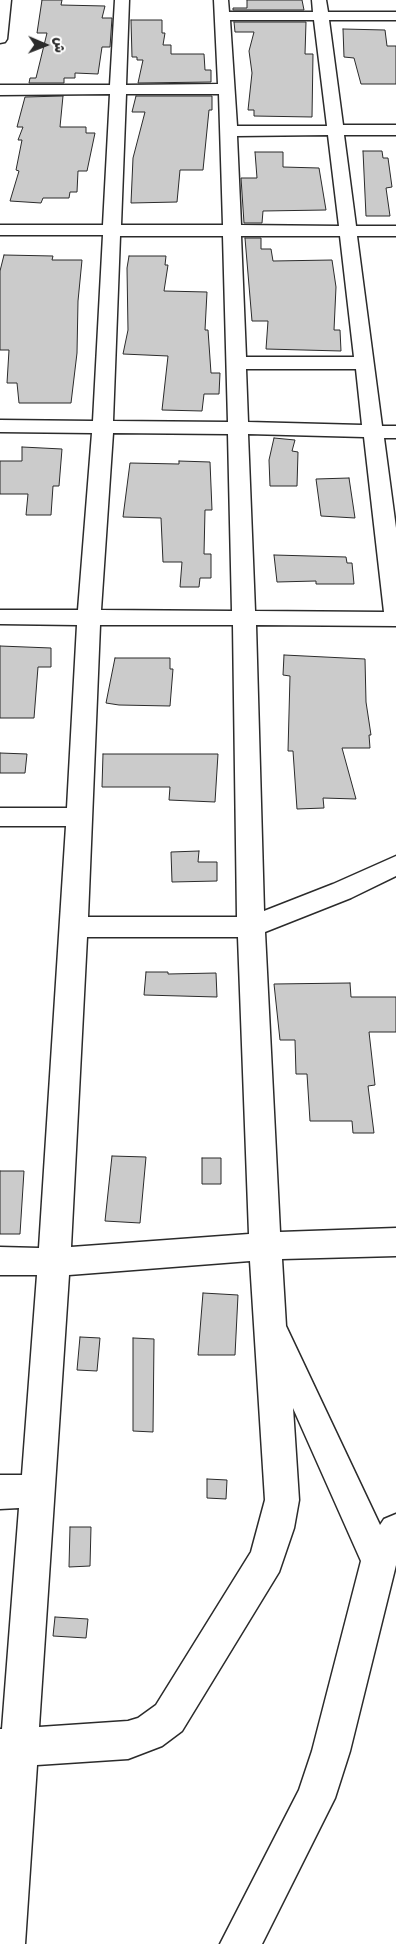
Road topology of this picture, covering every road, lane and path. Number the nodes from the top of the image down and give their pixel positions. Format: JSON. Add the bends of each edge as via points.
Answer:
{"nodes":[{"id":1,"x":4,"y":0,"type":"edge"},
{"id":2,"x":122,"y":0,"type":"edge"},
{"id":3,"x":221,"y":0,"type":"edge"},
{"id":4,"x":320,"y":8,"type":"edge"},
{"id":5,"x":222,"y":16,"type":"junction"},
{"id":6,"x":396,"y":16,"type":"edge"},
{"id":7,"x":0,"y":39,"type":"edge"},
{"id":8,"x":118,"y":89,"type":"junction"},
{"id":9,"x":226,"y":89,"type":"junction"},
{"id":10,"x":0,"y":90,"type":"edge"},
{"id":11,"x":396,"y":130,"type":"edge"},
{"id":12,"x":229,"y":131,"type":"junction"},
{"id":13,"x":336,"y":131,"type":"junction"},
{"id":14,"x":0,"y":230,"type":"edge"},
{"id":15,"x":111,"y":230,"type":"junction"},
{"id":16,"x":231,"y":231,"type":"junction"},
{"id":17,"x":348,"y":231,"type":"junction"},
{"id":18,"x":396,"y":231,"type":"edge"},
{"id":19,"x":236,"y":363,"type":"junction"},
{"id":20,"x":364,"y":363,"type":"junction"},
{"id":21,"x":0,"y":426,"type":"edge"},
{"id":22,"x":103,"y":427,"type":"junction"},
{"id":23,"x":237,"y":428,"type":"junction"},
{"id":24,"x":373,"y":432,"type":"junction"},
{"id":25,"x":396,"y":432,"type":"edge"},
{"id":26,"x":396,"y":614,"type":"edge"},
{"id":27,"x":0,"y":617,"type":"edge"},
{"id":28,"x":89,"y":618,"type":"junction"},
{"id":29,"x":244,"y":618,"type":"junction"},
{"id":30,"x":396,"y":619,"type":"edge"},
{"id":31,"x":0,"y":817,"type":"edge"},
{"id":32,"x":78,"y":817,"type":"junction"},
{"id":33,"x":396,"y":865,"type":"edge"},
{"id":34,"x":74,"y":927,"type":"junction"},
{"id":35,"x":251,"y":927,"type":"junction"},
{"id":36,"x":396,"y":1242,"type":"edge"},
{"id":37,"x":265,"y":1246,"type":"junction"},
{"id":38,"x":0,"y":1261,"type":"edge"},
{"id":39,"x":54,"y":1262,"type":"junction"},
{"id":40,"x":270,"y":1321,"type":"junction"},
{"id":41,"x":37,"y":1491,"type":"junction"},
{"id":42,"x":0,"y":1492,"type":"edge"},
{"id":43,"x":388,"y":1546,"type":"edge"},
{"id":44,"x":10,"y":1747,"type":"edge"},
{"id":45,"x":5,"y":1944,"type":"edge"},
{"id":46,"x":240,"y":1944,"type":"edge"}],
"edges":[{"from":1,"to":7,"type":"street"},
{"from":2,"to":8,"type":"street"},
{"from":3,"to":5,"type":"street"},
{"from":4,"to":5,"type":"street"},
{"from":4,"to":6,"type":"street"},
{"from":4,"to":13,"type":"street"},
{"from":5,"to":9,"type":"street"},
{"from":8,"to":9,"type":"street"},
{"from":8,"to":10,"type":"street"},
{"from":8,"to":15,"type":"street"},
{"from":9,"to":12,"type":"street"},
{"from":11,"to":13,"type":"street"},
{"from":12,"to":13,"type":"street"},
{"from":12,"to":16,"type":"street"},
{"from":13,"to":17,"type":"street"},
{"from":14,"to":15,"type":"street"},
{"from":15,"to":16,"type":"street"},
{"from":15,"to":22,"type":"street"},
{"from":16,"to":17,"type":"street"},
{"from":16,"to":19,"type":"street"},
{"from":17,"to":18,"type":"street"},
{"from":17,"to":20,"type":"street"},
{"from":19,"to":20,"type":"street"},
{"from":19,"to":23,"type":"street"},
{"from":20,"to":24,"type":"street"},
{"from":21,"to":22,"type":"street"},
{"from":22,"to":23,"type":"street"},
{"from":22,"to":28,"type":"street"},
{"from":23,"to":24,"type":"street"},
{"from":23,"to":29,"type":"street"},
{"from":24,"to":25,"type":"street"},
{"from":24,"to":26,"type":"street"},
{"from":27,"to":28,"type":"street"},
{"from":28,"to":29,"type":"street"},
{"from":28,"to":32,"type":"street"},
{"from":29,"to":30,"type":"street"},
{"from":29,"to":35,"type":"street"},
{"from":31,"to":32,"type":"street"},
{"from":32,"to":34,"type":"street"},
{"from":33,"to":35,"type":"street","via":[[342,891]]},
{"from":34,"to":35,"type":"street"},
{"from":34,"to":39,"type":"street"},
{"from":35,"to":37,"type":"street"},
{"from":36,"to":37,"type":"street"},
{"from":37,"to":39,"type":"street"},
{"from":37,"to":40,"type":"street"},
{"from":38,"to":39,"type":"street"},
{"from":39,"to":41,"type":"street"},
{"from":40,"to":43,"type":"street"},
{"from":40,"to":44,"type":"street","via":[[282,1500],[266,1560],[168,1718],[148,1733],[128,1740]]},
{"from":41,"to":42,"type":"street"},
{"from":41,"to":44,"type":"street"},
{"from":43,"to":46,"type":"street","via":[[316,1798]]},
{"from":44,"to":45,"type":"street"}]}
